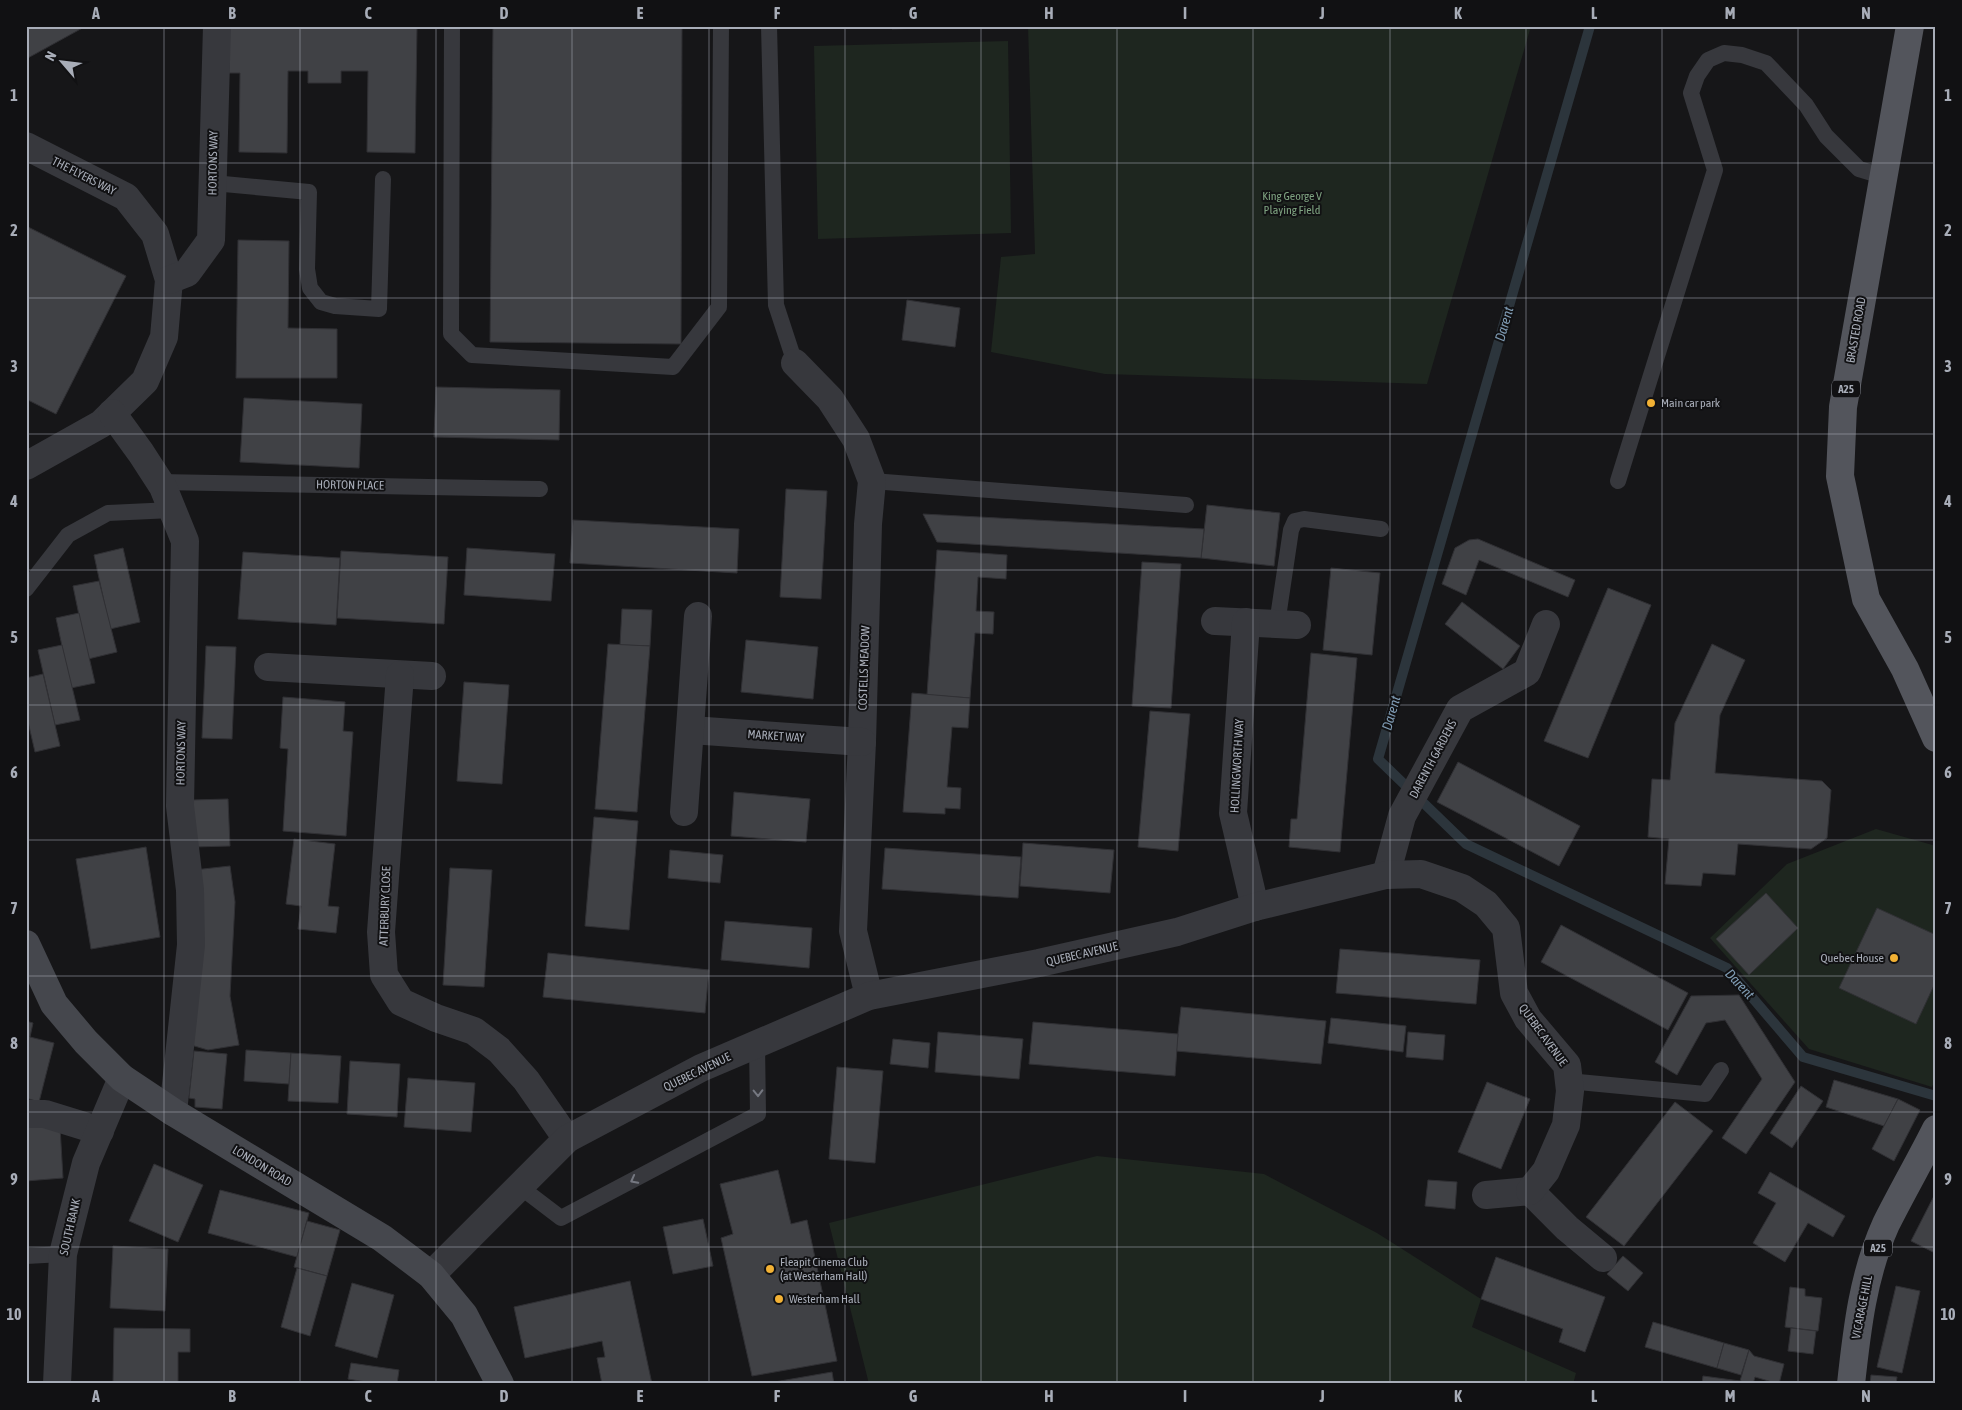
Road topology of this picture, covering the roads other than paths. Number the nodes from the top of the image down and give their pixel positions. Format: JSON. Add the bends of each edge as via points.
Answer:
{"nodes":[{"id":1,"x":217,"y":26,"type":"edge"},
{"id":2,"x":452,"y":26,"type":"edge"},
{"id":3,"x":721,"y":26,"type":"edge"},
{"id":4,"x":769,"y":26,"type":"edge"},
{"id":5,"x":1910,"y":26,"type":"edge"},
{"id":6,"x":26,"y":146,"type":"edge"},
{"id":7,"x":1882,"y":176,"type":"junction"},
{"id":8,"x":383,"y":179,"type":"dead end"},
{"id":9,"x":213,"y":183,"type":"junction"},
{"id":10,"x":169,"y":280,"type":"junction"},
{"id":11,"x":796,"y":363,"type":"joint"},
{"id":12,"x":112,"y":413,"type":"junction"},
{"id":13,"x":26,"y":466,"type":"edge"},
{"id":14,"x":872,"y":481,"type":"junction"},
{"id":15,"x":1618,"y":481,"type":"dead end"},
{"id":16,"x":159,"y":482,"type":"junction"},
{"id":17,"x":540,"y":489,"type":"dead end"},
{"id":18,"x":1186,"y":505,"type":"dead end"},
{"id":19,"x":172,"y":510,"type":"junction"},
{"id":20,"x":1381,"y":529,"type":"dead end"},
{"id":21,"x":26,"y":589,"type":"edge"},
{"id":22,"x":698,"y":616,"type":"dead end"},
{"id":23,"x":1215,"y":621,"type":"dead end"},
{"id":24,"x":1246,"y":622,"type":"junction"},
{"id":25,"x":1546,"y":624,"type":"dead end"},
{"id":26,"x":1287,"y":625,"type":"joint"},
{"id":27,"x":268,"y":666,"type":"dead end"},
{"id":28,"x":400,"y":674,"type":"junction"},
{"id":29,"x":432,"y":676,"type":"dead end"},
{"id":30,"x":691,"y":730,"type":"junction"},
{"id":31,"x":1936,"y":738,"type":"edge"},
{"id":32,"x":862,"y":742,"type":"junction"},
{"id":33,"x":684,"y":812,"type":"dead end"},
{"id":34,"x":1386,"y":875,"type":"junction"},
{"id":35,"x":1255,"y":907,"type":"junction"},
{"id":36,"x":26,"y":944,"type":"edge"},
{"id":37,"x":869,"y":996,"type":"junction"},
{"id":38,"x":757,"y":1044,"type":"junction"},
{"id":39,"x":1721,"y":1070,"type":"dead end"},
{"id":40,"x":122,"y":1078,"type":"junction"},
{"id":41,"x":1568,"y":1081,"type":"junction"},
{"id":42,"x":173,"y":1112,"type":"junction"},
{"id":43,"x":26,"y":1114,"type":"edge"},
{"id":44,"x":100,"y":1131,"type":"junction"},
{"id":45,"x":567,"y":1139,"type":"junction"},
{"id":46,"x":1932,"y":1146,"type":"edge"},
{"id":47,"x":519,"y":1186,"type":"junction"},
{"id":48,"x":1530,"y":1191,"type":"junction"},
{"id":49,"x":1486,"y":1195,"type":"dead end"},
{"id":50,"x":63,"y":1254,"type":"junction"},
{"id":51,"x":26,"y":1256,"type":"edge"},
{"id":52,"x":1603,"y":1258,"type":"dead end"},
{"id":53,"x":431,"y":1275,"type":"junction"},
{"id":54,"x":57,"y":1384,"type":"edge"},
{"id":55,"x":500,"y":1384,"type":"edge"},
{"id":56,"x":1851,"y":1384,"type":"edge"}],
"edges":[{"from":1,"to":9,"type":"street","name":"HORTONS WAY"},
{"from":2,"to":3,"type":"lane","via":[[451,334],[472,355],[673,367],[719,308]]},
{"from":4,"to":11,"type":"lane","via":[[776,305]]},
{"from":5,"to":7,"type":"main road","name":"BRASTED ROAD","number":"A25"},
{"from":6,"to":10,"type":"street","name":"THE FLYERS WAY","via":[[126,197],[155,234]]},
{"from":7,"to":15,"type":"lane","via":[[1859,168],[1826,136],[1806,105],[1766,63],[1724,53],[1708,60],[1691,93],[1715,170]]},
{"from":7,"to":31,"type":"main road","name":"BRASTED ROAD","number":"A25","via":[[1844,407],[1840,476],[1866,599],[1905,669]]},
{"from":8,"to":9,"type":"lane","via":[[379,309],[321,302],[310,288],[307,269],[309,192]]},
{"from":9,"to":10,"type":"street","name":"HORTONS WAY","via":[[211,240],[187,273]]},
{"from":10,"to":12,"type":"street","name":"THE FLYERS WAY","via":[[164,336],[145,381]]},
{"from":11,"to":14,"type":"street","name":"COSTELLS MEADOW","via":[[830,399],[856,440]]},
{"from":12,"to":13,"type":"street","name":"THE FLYERS WAY","via":[[101,424]]},
{"from":12,"to":16,"type":"street","name":"HORTONS WAY"},
{"from":14,"to":18,"type":"lane"},
{"from":14,"to":32,"type":"street","name":"COSTELLS MEADOW"},
{"from":16,"to":17,"type":"lane","name":"HORTON PLACE"},
{"from":16,"to":19,"type":"street","name":"HORTONS WAY"},
{"from":19,"to":21,"type":"lane","via":[[108,513],[68,534]]},
{"from":19,"to":42,"type":"street","name":"HORTONS WAY","via":[[185,541],[180,806],[190,890],[191,945]]},
{"from":20,"to":26,"type":"lane","via":[[1304,519],[1295,522],[1291,530]]},
{"from":22,"to":30,"type":"street"},
{"from":23,"to":24,"type":"street"},
{"from":24,"to":26,"type":"street"},
{"from":24,"to":35,"type":"street","name":"HOLLINGWORTH WAY","via":[[1232,813]]},
{"from":25,"to":34,"type":"street","name":"DARENTH GARDENS","via":[[1527,672],[1460,709],[1402,816]]},
{"from":27,"to":28,"type":"street"},
{"from":28,"to":29,"type":"street"},
{"from":28,"to":45,"type":"street","name":"ATTERBURY CLOSE","via":[[381,932],[384,975],[401,1002],[474,1031],[499,1050],[526,1080]]},
{"from":30,"to":32,"type":"street","name":"MARKET WAY"},
{"from":30,"to":33,"type":"street"},
{"from":32,"to":37,"type":"street","name":"COSTELLS MEADOW","via":[[853,931]]},
{"from":34,"to":35,"type":"street","name":"QUEBEC AVENUE"},
{"from":34,"to":41,"type":"street","name":"QUEBEC AVENUE","via":[[1421,874],[1462,888],[1486,904],[1506,928],[1514,993],[1528,1018],[1566,1065]]},
{"from":35,"to":37,"type":"street","name":"QUEBEC AVENUE","via":[[1176,932],[1039,964]]},
{"from":36,"to":40,"type":"street","name":"LONDON ROAD","via":[[54,1004]]},
{"from":37,"to":38,"type":"street","name":"QUEBEC AVENUE"},
{"from":38,"to":45,"type":"street","name":"QUEBEC AVENUE","via":[[701,1068]]},
{"from":38,"to":47,"type":"lane","one_way":true,"via":[[758,1114],[560,1218]]},
{"from":39,"to":41,"type":"lane","via":[[1705,1094]]},
{"from":40,"to":42,"type":"street","name":"LONDON ROAD"},
{"from":40,"to":44,"type":"street","name":"SOUTH BANK"},
{"from":41,"to":48,"type":"street","name":"QUEBEC AVENUE","via":[[1566,1125],[1546,1171]]},
{"from":42,"to":53,"type":"street","name":"LONDON ROAD","via":[[382,1238]]},
{"from":43,"to":44,"type":"street","via":[[45,1114]]},
{"from":44,"to":50,"type":"street","name":"SOUTH BANK","via":[[86,1163]]},
{"from":45,"to":47,"type":"street","name":"QUEBEC AVENUE"},
{"from":46,"to":56,"type":"main road","name":"VICARAGE HILL","number":"A25","via":[[1886,1225],[1870,1268],[1862,1295]]},
{"from":47,"to":53,"type":"street","name":"QUEBEC AVENUE"},
{"from":48,"to":49,"type":"street"},
{"from":48,"to":52,"type":"street"},
{"from":50,"to":51,"type":"lane"},
{"from":50,"to":54,"type":"street","name":"SOUTH BANK"},
{"from":53,"to":55,"type":"street","name":"LONDON ROAD","via":[[464,1315]]}]}
